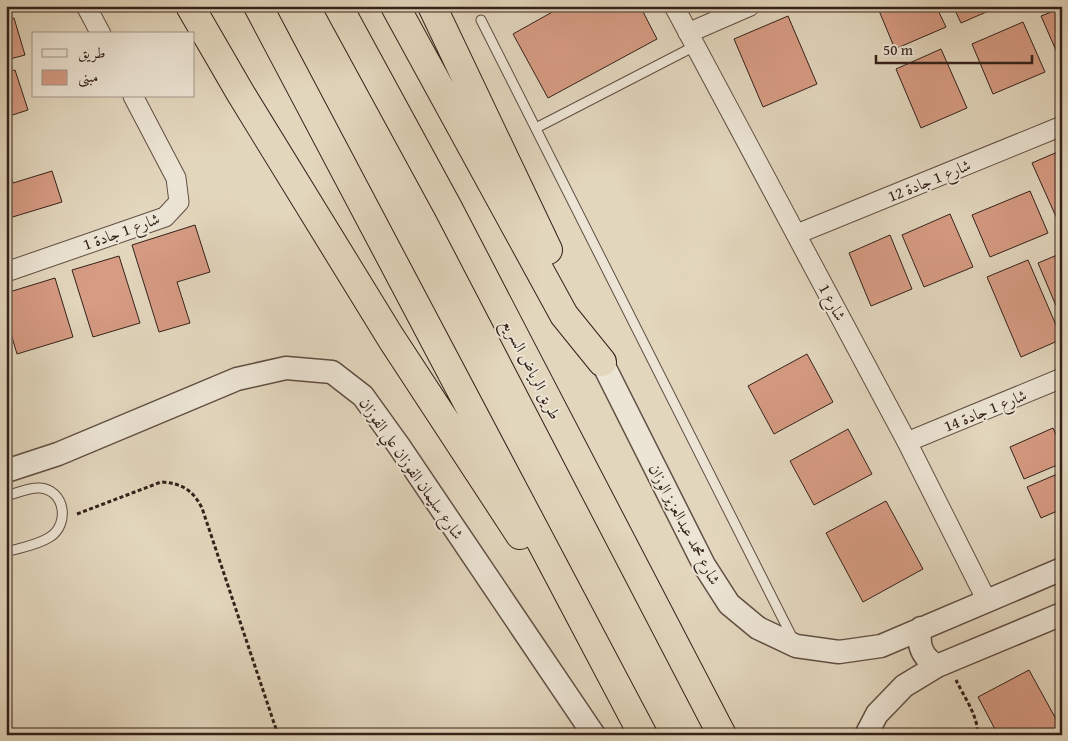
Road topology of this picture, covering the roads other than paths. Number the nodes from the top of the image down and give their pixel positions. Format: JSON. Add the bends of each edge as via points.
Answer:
{"nodes":[{"id":1,"x":86,"y":6,"type":"edge"},
{"id":2,"x":190,"y":6,"type":"edge"},
{"id":3,"x":258,"y":6,"type":"edge"},
{"id":4,"x":338,"y":6,"type":"edge"},
{"id":5,"x":350,"y":6,"type":"edge"},
{"id":6,"x":395,"y":6,"type":"edge"},
{"id":7,"x":432,"y":6,"type":"edge"},
{"id":8,"x":674,"y":6,"type":"edge"},
{"id":9,"x":750,"y":6,"type":"edge"},
{"id":10,"x":481,"y":20,"type":"dead end"},
{"id":11,"x":100,"y":32,"type":"edge"},
{"id":12,"x":691,"y":39,"type":"junction"},
{"id":13,"x":134,"y":98,"type":"edge"},
{"id":14,"x":1062,"y":126,"type":"edge"},
{"id":15,"x":536,"y":128,"type":"junction"},
{"id":16,"x":448,"y":208,"type":"junction"},
{"id":17,"x":797,"y":234,"type":"junction"},
{"id":18,"x":6,"y":272,"type":"edge"},
{"id":19,"x":602,"y":362,"type":"junction"},
{"id":20,"x":1062,"y":378,"type":"edge"},
{"id":21,"x":907,"y":442,"type":"junction"},
{"id":22,"x":6,"y":471,"type":"edge"},
{"id":23,"x":6,"y":496,"type":"edge"},
{"id":24,"x":6,"y":552,"type":"edge"},
{"id":25,"x":1062,"y":570,"type":"edge"},
{"id":26,"x":987,"y":600,"type":"junction"},
{"id":27,"x":1062,"y":614,"type":"edge"},
{"id":28,"x":920,"y":628,"type":"junction"},
{"id":29,"x":796,"y":646,"type":"junction"},
{"id":30,"x":942,"y":664,"type":"junction"},
{"id":31,"x":612,"y":675,"type":"junction"},
{"id":32,"x":594,"y":735,"type":"edge"},
{"id":33,"x":642,"y":735,"type":"edge"},
{"id":34,"x":722,"y":735,"type":"edge"},
{"id":35,"x":866,"y":735,"type":"edge"}],
"edges":[{"from":1,"to":11,"type":"street"},
{"from":2,"to":31,"type":"highway","via":[[391,338]]},
{"from":3,"to":31,"type":"highway"},
{"from":4,"to":16,"type":"highway","name":"طريق الرياض السريع"},
{"from":5,"to":16,"type":"highway"},
{"from":6,"to":19,"type":"highway","via":[[564,315]]},
{"from":7,"to":19,"type":"highway"},
{"from":8,"to":12,"type":"street","name":"شارع 1"},
{"from":9,"to":12,"type":"street"},
{"from":10,"to":15,"type":"lane"},
{"from":12,"to":15,"type":"lane"},
{"from":12,"to":17,"type":"street","name":"شارع 1"},
{"from":13,"to":18,"type":"street","name":"شارع 1 جادة 1","via":[[176,178],[179,202],[165,217]]},
{"from":14,"to":17,"type":"street","name":"شارع 1 جادة 12"},
{"from":15,"to":29,"type":"lane"},
{"from":16,"to":34,"type":"highway","name":"طريق الرياض السريع"},
{"from":17,"to":21,"type":"street","name":"شارع 1"},
{"from":19,"to":29,"type":"street","name":"شارع محمد عبدالعزيز الوزان","via":[[704,565],[730,604],[758,628]]},
{"from":20,"to":21,"type":"street","name":"شارع 1 جادة 14"},
{"from":21,"to":26,"type":"street","name":"شارع 1"},
{"from":22,"to":32,"type":"street","name":"شارع سليمان الفوزان علي الفوزان","via":[[58,454],[237,378],[286,368],[332,372],[363,396]]},
{"from":23,"to":24,"type":"lane","via":[[40,488],[51,491],[63,509],[58,530],[50,537]]},
{"from":25,"to":26,"type":"street","name":"شارع محمد عبدالعزيز الوزان"},
{"from":26,"to":28,"type":"street","name":"شارع محمد عبدالعزيز الوزان"},
{"from":27,"to":30,"type":"street"},
{"from":28,"to":29,"type":"street","name":"شارع محمد عبدالعزيز الوزان","via":[[881,646],[847,651]]},
{"from":28,"to":30,"type":"street","via":[[918,637],[923,655]]},
{"from":30,"to":35,"type":"street","via":[[904,686],[877,714]]},
{"from":31,"to":33,"type":"highway"}]}
